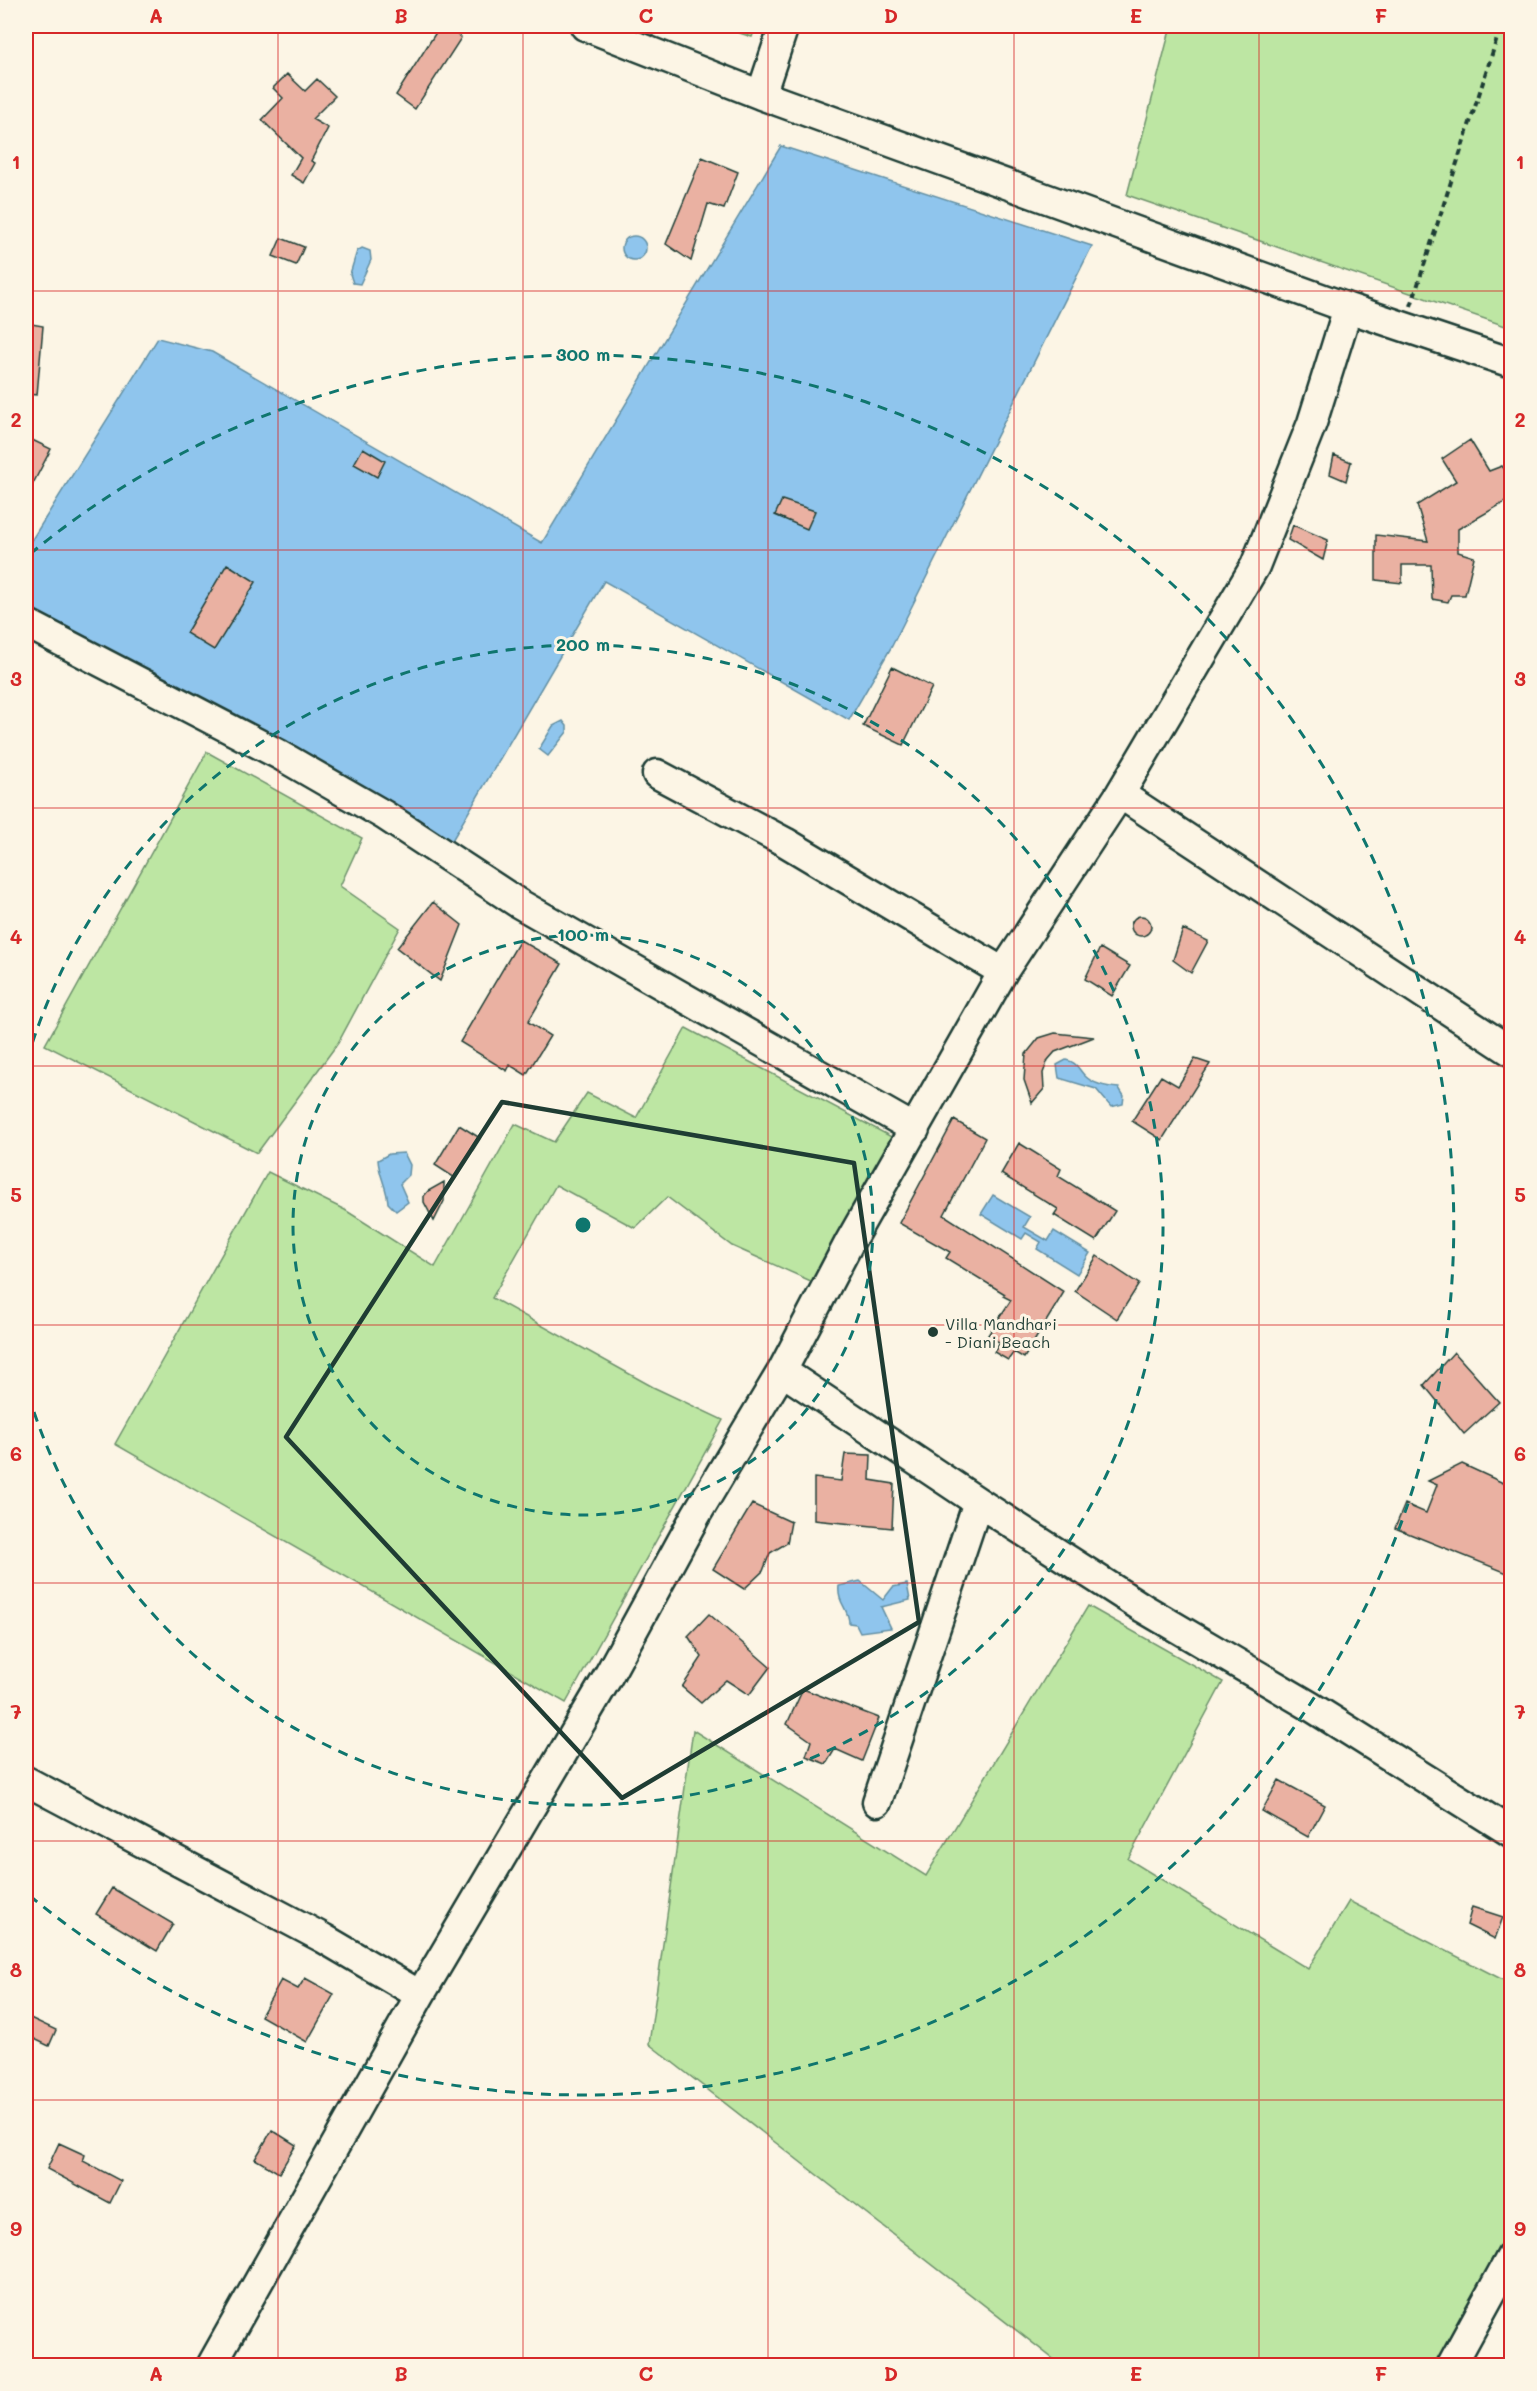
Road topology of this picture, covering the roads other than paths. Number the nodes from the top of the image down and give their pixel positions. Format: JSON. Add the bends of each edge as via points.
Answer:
{"nodes":[{"id":1,"x":585,"y":26,"type":"edge"},
{"id":2,"x":784,"y":26,"type":"edge"},
{"id":3,"x":761,"y":95,"type":"junction"},
{"id":4,"x":1348,"y":308,"type":"junction"},
{"id":5,"x":1512,"y":363,"type":"edge"},
{"id":6,"x":26,"y":623,"type":"edge"},
{"id":7,"x":657,"y":774,"type":"dead end"},
{"id":8,"x":1120,"y":794,"type":"junction"},
{"id":9,"x":1003,"y":972,"type":"junction"},
{"id":10,"x":1512,"y":1052,"type":"edge"},
{"id":11,"x":915,"y":1129,"type":"junction"},
{"id":12,"x":782,"y":1371,"type":"junction"},
{"id":13,"x":978,"y":1502,"type":"junction"},
{"id":14,"x":26,"y":1781,"type":"edge"},
{"id":15,"x":877,"y":1802,"type":"dead end"},
{"id":16,"x":1512,"y":1833,"type":"edge"},
{"id":17,"x":420,"y":1995,"type":"junction"},
{"id":18,"x":1512,"y":2255,"type":"edge"},
{"id":19,"x":211,"y":2366,"type":"edge"},
{"id":20,"x":1451,"y":2366,"type":"edge"}],
"edges":[{"from":1,"to":3,"type":"street"},
{"from":2,"to":3,"type":"street"},
{"from":3,"to":4,"type":"street"},
{"from":4,"to":5,"type":"street"},
{"from":4,"to":8,"type":"street","via":[[1312,423],[1255,566]]},
{"from":6,"to":11,"type":"street","via":[[280,755],[384,815],[518,903]]},
{"from":7,"to":9,"type":"street","via":[[786,842]]},
{"from":8,"to":9,"type":"street"},
{"from":8,"to":10,"type":"street"},
{"from":9,"to":11,"type":"street"},
{"from":11,"to":12,"type":"street"},
{"from":12,"to":13,"type":"street"},
{"from":12,"to":17,"type":"street"},
{"from":13,"to":15,"type":"street"},
{"from":13,"to":16,"type":"street","via":[[1143,1608],[1310,1706]]},
{"from":14,"to":17,"type":"street","via":[[323,1938]]},
{"from":17,"to":19,"type":"street"},
{"from":18,"to":20,"type":"street"}]}
